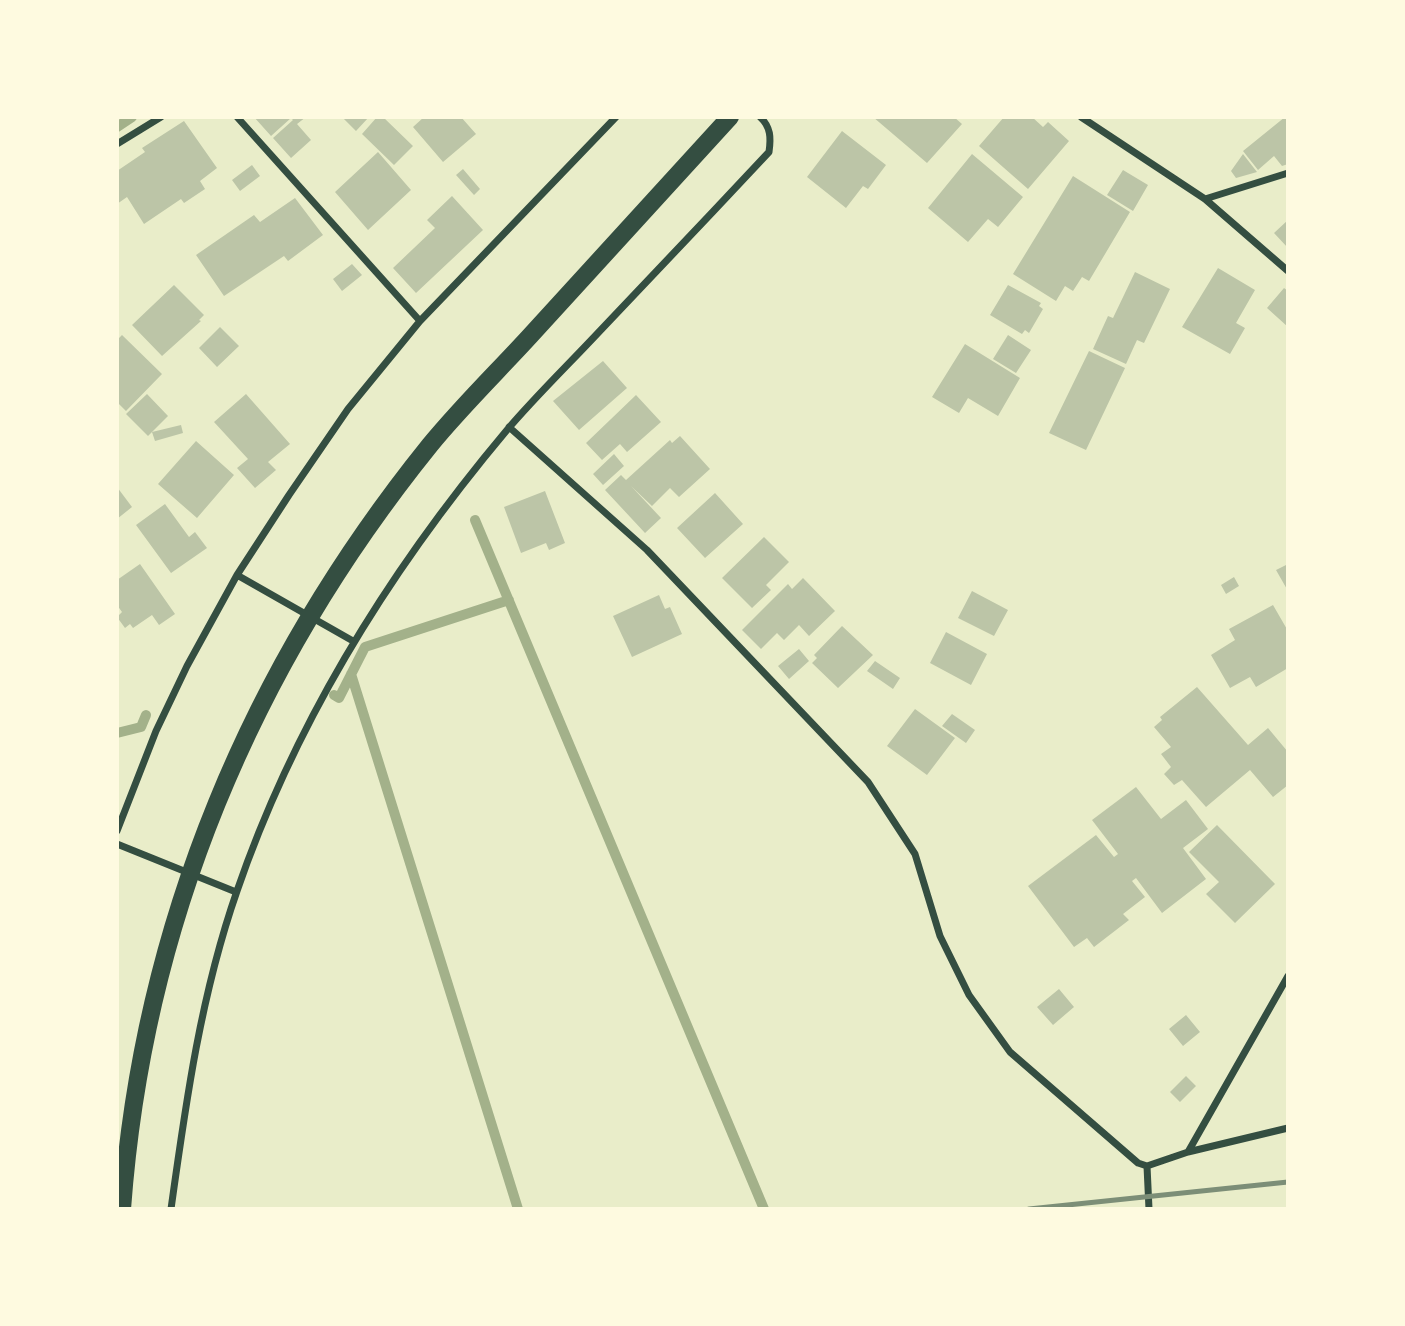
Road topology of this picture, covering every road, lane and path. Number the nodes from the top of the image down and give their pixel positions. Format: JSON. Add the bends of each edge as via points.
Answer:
{"nodes":[{"id":1,"x":161,"y":117,"type":"edge"},
{"id":2,"x":237,"y":117,"type":"edge"},
{"id":3,"x":616,"y":117,"type":"edge"},
{"id":4,"x":730,"y":117,"type":"edge"},
{"id":5,"x":760,"y":117,"type":"edge"},
{"id":6,"x":1081,"y":117,"type":"edge"},
{"id":7,"x":117,"y":144,"type":"edge"},
{"id":8,"x":1288,"y":173,"type":"edge"},
{"id":9,"x":1205,"y":199,"type":"junction"},
{"id":10,"x":1288,"y":271,"type":"edge"},
{"id":11,"x":420,"y":321,"type":"junction"},
{"id":12,"x":509,"y":427,"type":"junction"},
{"id":13,"x":237,"y":575,"type":"junction"},
{"id":14,"x":353,"y":641,"type":"junction"},
{"id":15,"x":117,"y":831,"type":"edge"},
{"id":16,"x":117,"y":844,"type":"edge"},
{"id":17,"x":236,"y":892,"type":"junction"},
{"id":18,"x":1288,"y":976,"type":"edge"},
{"id":19,"x":1288,"y":1128,"type":"edge"},
{"id":20,"x":1188,"y":1152,"type":"junction"},
{"id":21,"x":1147,"y":1166,"type":"junction"},
{"id":22,"x":122,"y":1209,"type":"edge"},
{"id":23,"x":171,"y":1209,"type":"edge"},
{"id":24,"x":1149,"y":1209,"type":"edge"}],
"edges":[{"from":1,"to":7,"type":"street"},
{"from":2,"to":11,"type":"street"},
{"from":3,"to":11,"type":"street"},
{"from":4,"to":22,"type":"main road","via":[[431,443],[332,582],[273,681],[212,810],[186,881],[150,1015],[135,1094]]},
{"from":5,"to":12,"type":"street","via":[[767,124],[769,152]]},
{"from":6,"to":9,"type":"street"},
{"from":8,"to":9,"type":"street"},
{"from":9,"to":10,"type":"street"},
{"from":11,"to":13,"type":"street","via":[[348,410]]},
{"from":12,"to":14,"type":"street","via":[[449,501]]},
{"from":12,"to":21,"type":"street","via":[[647,550],[867,782],[915,854],[940,936],[969,995],[1003,1042],[1138,1163]]},
{"from":13,"to":14,"type":"street"},
{"from":13,"to":15,"type":"street","via":[[156,731]]},
{"from":14,"to":17,"type":"street","via":[[286,766]]},
{"from":16,"to":17,"type":"street"},
{"from":17,"to":23,"type":"street","via":[[196,1043]]},
{"from":18,"to":20,"type":"street"},
{"from":19,"to":20,"type":"street"},
{"from":20,"to":21,"type":"street"},
{"from":21,"to":24,"type":"street"}]}
